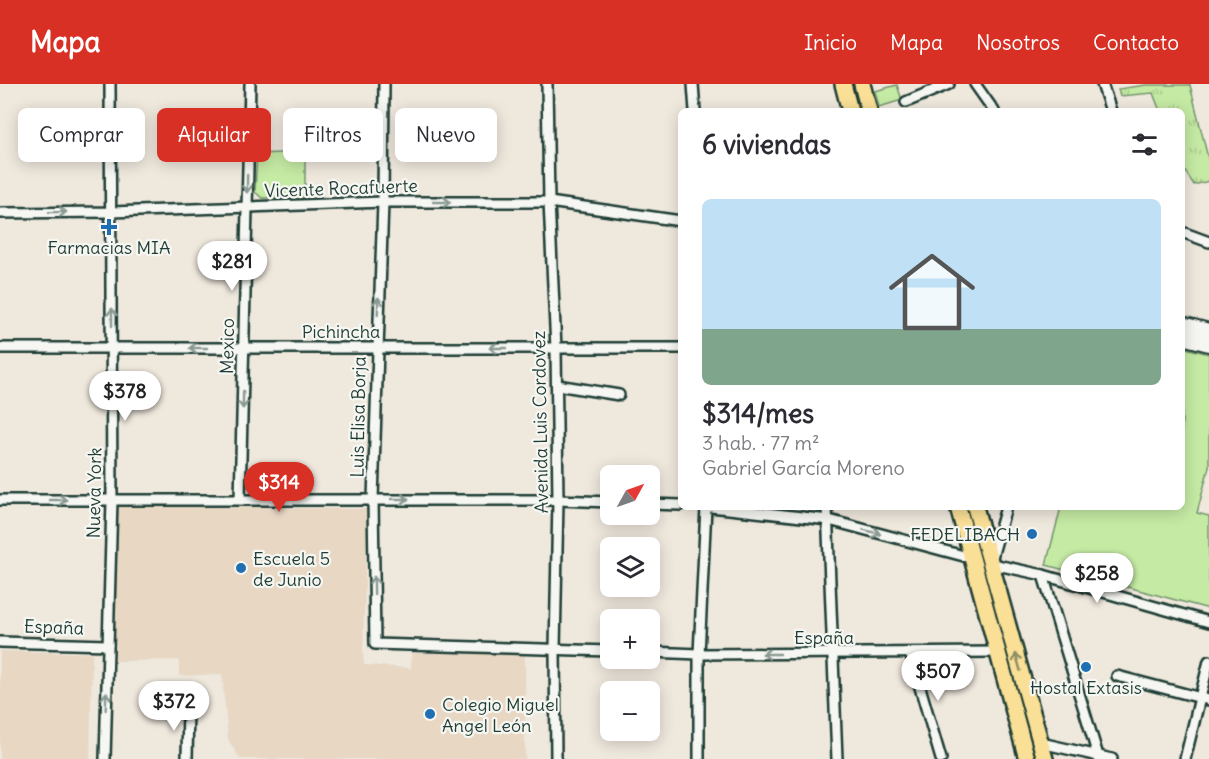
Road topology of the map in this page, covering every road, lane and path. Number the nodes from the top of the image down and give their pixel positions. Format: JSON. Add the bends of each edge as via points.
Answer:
{"nodes":[{"id":1,"x":110,"y":84,"type":"edge"},
{"id":2,"x":250,"y":84,"type":"edge"},
{"id":3,"x":384,"y":84,"type":"edge"},
{"id":4,"x":547,"y":84,"type":"edge"},
{"id":5,"x":693,"y":84,"type":"edge"},
{"id":6,"x":843,"y":84,"type":"edge"},
{"id":7,"x":862,"y":84,"type":"edge"},
{"id":8,"x":949,"y":84,"type":"edge"},
{"id":9,"x":975,"y":84,"type":"edge"},
{"id":10,"x":1102,"y":84,"type":"edge"},
{"id":11,"x":906,"y":102,"type":"dead end"},
{"id":12,"x":695,"y":108,"type":"edge"},
{"id":13,"x":849,"y":108,"type":"edge"},
{"id":14,"x":868,"y":108,"type":"edge"},
{"id":15,"x":992,"y":108,"type":"edge"},
{"id":16,"x":1110,"y":108,"type":"edge"},
{"id":17,"x":383,"y":202,"type":"junction"},
{"id":18,"x":549,"y":202,"type":"junction"},
{"id":19,"x":247,"y":207,"type":"junction"},
{"id":20,"x":111,"y":212,"type":"junction"},
{"id":21,"x":0,"y":213,"type":"edge"},
{"id":22,"x":678,"y":221,"type":"edge"},
{"id":23,"x":1185,"y":233,"type":"edge"},
{"id":24,"x":1209,"y":242,"type":"edge"},
{"id":25,"x":1185,"y":325,"type":"edge"},
{"id":26,"x":1209,"y":331,"type":"edge"},
{"id":27,"x":1185,"y":338,"type":"edge"},
{"id":28,"x":1209,"y":344,"type":"edge"},
{"id":29,"x":0,"y":348,"type":"edge"},
{"id":30,"x":112,"y":348,"type":"junction"},
{"id":31,"x":244,"y":348,"type":"junction"},
{"id":32,"x":377,"y":348,"type":"junction"},
{"id":33,"x":556,"y":348,"type":"junction"},
{"id":34,"x":678,"y":348,"type":"edge"},
{"id":35,"x":557,"y":385,"type":"junction"},
{"id":36,"x":619,"y":394,"type":"dead end"},
{"id":37,"x":373,"y":499,"type":"junction"},
{"id":38,"x":0,"y":500,"type":"edge"},
{"id":39,"x":112,"y":500,"type":"junction"},
{"id":40,"x":240,"y":500,"type":"junction"},
{"id":41,"x":558,"y":500,"type":"junction"},
{"id":42,"x":600,"y":502,"type":"edge"},
{"id":43,"x":660,"y":504,"type":"edge"},
{"id":44,"x":678,"y":505,"type":"edge"},
{"id":45,"x":706,"y":510,"type":"edge"},
{"id":46,"x":738,"y":510,"type":"edge"},
{"id":47,"x":827,"y":510,"type":"edge"},
{"id":48,"x":959,"y":510,"type":"edge"},
{"id":49,"x":976,"y":510,"type":"edge"},
{"id":50,"x":1005,"y":510,"type":"edge"},
{"id":51,"x":829,"y":520,"type":"junction"},
{"id":52,"x":972,"y":559,"type":"junction"},
{"id":53,"x":990,"y":563,"type":"junction"},
{"id":54,"x":1043,"y":575,"type":"junction"},
{"id":55,"x":1209,"y":622,"type":"edge"},
{"id":56,"x":0,"y":642,"type":"edge"},
{"id":57,"x":108,"y":645,"type":"junction"},
{"id":58,"x":555,"y":649,"type":"junction"},
{"id":59,"x":600,"y":651,"type":"edge"},
{"id":60,"x":660,"y":652,"type":"edge"},
{"id":61,"x":998,"y":652,"type":"junction"},
{"id":62,"x":832,"y":653,"type":"junction"},
{"id":63,"x":910,"y":653,"type":"junction"},
{"id":64,"x":699,"y":654,"type":"junction"},
{"id":65,"x":1209,"y":661,"type":"edge"},
{"id":66,"x":1117,"y":676,"type":"dead end"},
{"id":67,"x":1204,"y":699,"type":"edge"},
{"id":68,"x":188,"y":706,"type":"dead end"},
{"id":69,"x":1041,"y":743,"type":"junction"},
{"id":70,"x":1099,"y":757,"type":"edge"},
{"id":71,"x":105,"y":759,"type":"edge"},
{"id":72,"x":187,"y":759,"type":"edge"},
{"id":73,"x":556,"y":759,"type":"edge"},
{"id":74,"x":699,"y":759,"type":"edge"},
{"id":75,"x":837,"y":759,"type":"edge"},
{"id":76,"x":941,"y":759,"type":"edge"},
{"id":77,"x":1027,"y":759,"type":"edge"},
{"id":78,"x":1045,"y":759,"type":"edge"},
{"id":79,"x":1112,"y":759,"type":"edge"},
{"id":80,"x":1185,"y":759,"type":"edge"}],
"edges":[{"from":1,"to":20,"type":"street","name":"Nueva York"},
{"from":2,"to":19,"type":"street","name":"Mexico","one_way":true},
{"from":3,"to":17,"type":"street","name":"Luis Elisa Borja"},
{"from":4,"to":18,"type":"street","name":"Avenida Luis Cordovez"},
{"from":5,"to":12,"type":"street"},
{"from":6,"to":13,"type":"main road"},
{"from":7,"to":14,"type":"main road"},
{"from":8,"to":11,"type":"street"},
{"from":9,"to":15,"type":"street"},
{"from":10,"to":16,"type":"street"},
{"from":17,"to":18,"type":"street","name":"Vicente Rocafuerte","one_way":true},
{"from":17,"to":19,"type":"street","name":"Vicente Rocafuerte"},
{"from":32,"to":17,"type":"street","name":"Luis Elisa Borja","one_way":true},
{"from":18,"to":22,"type":"street","name":"Vicente Rocafuerte"},
{"from":18,"to":33,"type":"street","name":"Avenida Luis Cordovez"},
{"from":19,"to":20,"type":"street","name":"Vicente Rocafuerte"},
{"from":19,"to":31,"type":"street","name":"Mexico"},
{"from":21,"to":20,"type":"street","name":"Vicente Rocafuerte","one_way":true},
{"from":30,"to":20,"type":"street","name":"Nueva York","one_way":true},
{"from":23,"to":24,"type":"street"},
{"from":25,"to":26,"type":"main road"},
{"from":27,"to":28,"type":"main road"},
{"from":29,"to":30,"type":"street","name":"Pichincha"},
{"from":31,"to":30,"type":"street","name":"Pichincha","one_way":true},
{"from":30,"to":39,"type":"street","name":"Nueva York"},
{"from":31,"to":32,"type":"street","name":"Pichincha"},
{"from":31,"to":40,"type":"street","name":"Mexico","one_way":true},
{"from":33,"to":32,"type":"street","name":"Pichincha","one_way":true},
{"from":32,"to":37,"type":"street","name":"Luis Elisa Borja"},
{"from":33,"to":34,"type":"street","name":"Pichincha"},
{"from":33,"to":35,"type":"street","name":"Avenida Luis Cordovez"},
{"from":35,"to":36,"type":"street"},
{"from":35,"to":41,"type":"street","name":"Avenida Luis Cordovez"},
{"from":37,"to":40,"type":"street"},
{"from":37,"to":41,"type":"street","one_way":true},
{"from":58,"to":37,"type":"street","name":"Luis Elisa Borja","one_way":true,"via":[[375,644]]},
{"from":38,"to":39,"type":"street","one_way":true},
{"from":39,"to":40,"type":"street"},
{"from":39,"to":57,"type":"street","name":"Nueva York"},
{"from":41,"to":42,"type":"street"},
{"from":41,"to":58,"type":"street","name":"Avenida Luis Cordovez"},
{"from":43,"to":44,"type":"street"},
{"from":45,"to":64,"type":"street"},
{"from":46,"to":51,"type":"street"},
{"from":47,"to":51,"type":"street"},
{"from":48,"to":52,"type":"main road"},
{"from":49,"to":53,"type":"main road"},
{"from":50,"to":53,"type":"street"},
{"from":51,"to":52,"type":"street","one_way":true},
{"from":51,"to":62,"type":"street"},
{"from":52,"to":53,"type":"street"},
{"from":52,"to":61,"type":"main road"},
{"from":53,"to":54,"type":"street"},
{"from":69,"to":53,"type":"main road","one_way":true},
{"from":54,"to":55,"type":"street"},
{"from":54,"to":70,"type":"street"},
{"from":56,"to":57,"type":"street","name":"España"},
{"from":71,"to":57,"type":"street","name":"Nueva York","one_way":true},
{"from":58,"to":59,"type":"street"},
{"from":58,"to":73,"type":"street","name":"Avenida Luis Cordovez"},
{"from":60,"to":64,"type":"street","name":"España"},
{"from":61,"to":63,"type":"street","name":"España"},
{"from":61,"to":77,"type":"main road"},
{"from":62,"to":63,"type":"street","name":"España"},
{"from":62,"to":64,"type":"street","name":"España","one_way":true},
{"from":62,"to":75,"type":"street"},
{"from":63,"to":76,"type":"street"},
{"from":64,"to":74,"type":"street"},
{"from":65,"to":67,"type":"street"},
{"from":66,"to":67,"type":"street"},
{"from":67,"to":80,"type":"street"},
{"from":68,"to":72,"type":"street"},
{"from":69,"to":70,"type":"street"},
{"from":69,"to":78,"type":"main road"},
{"from":70,"to":79,"type":"street"}]}
